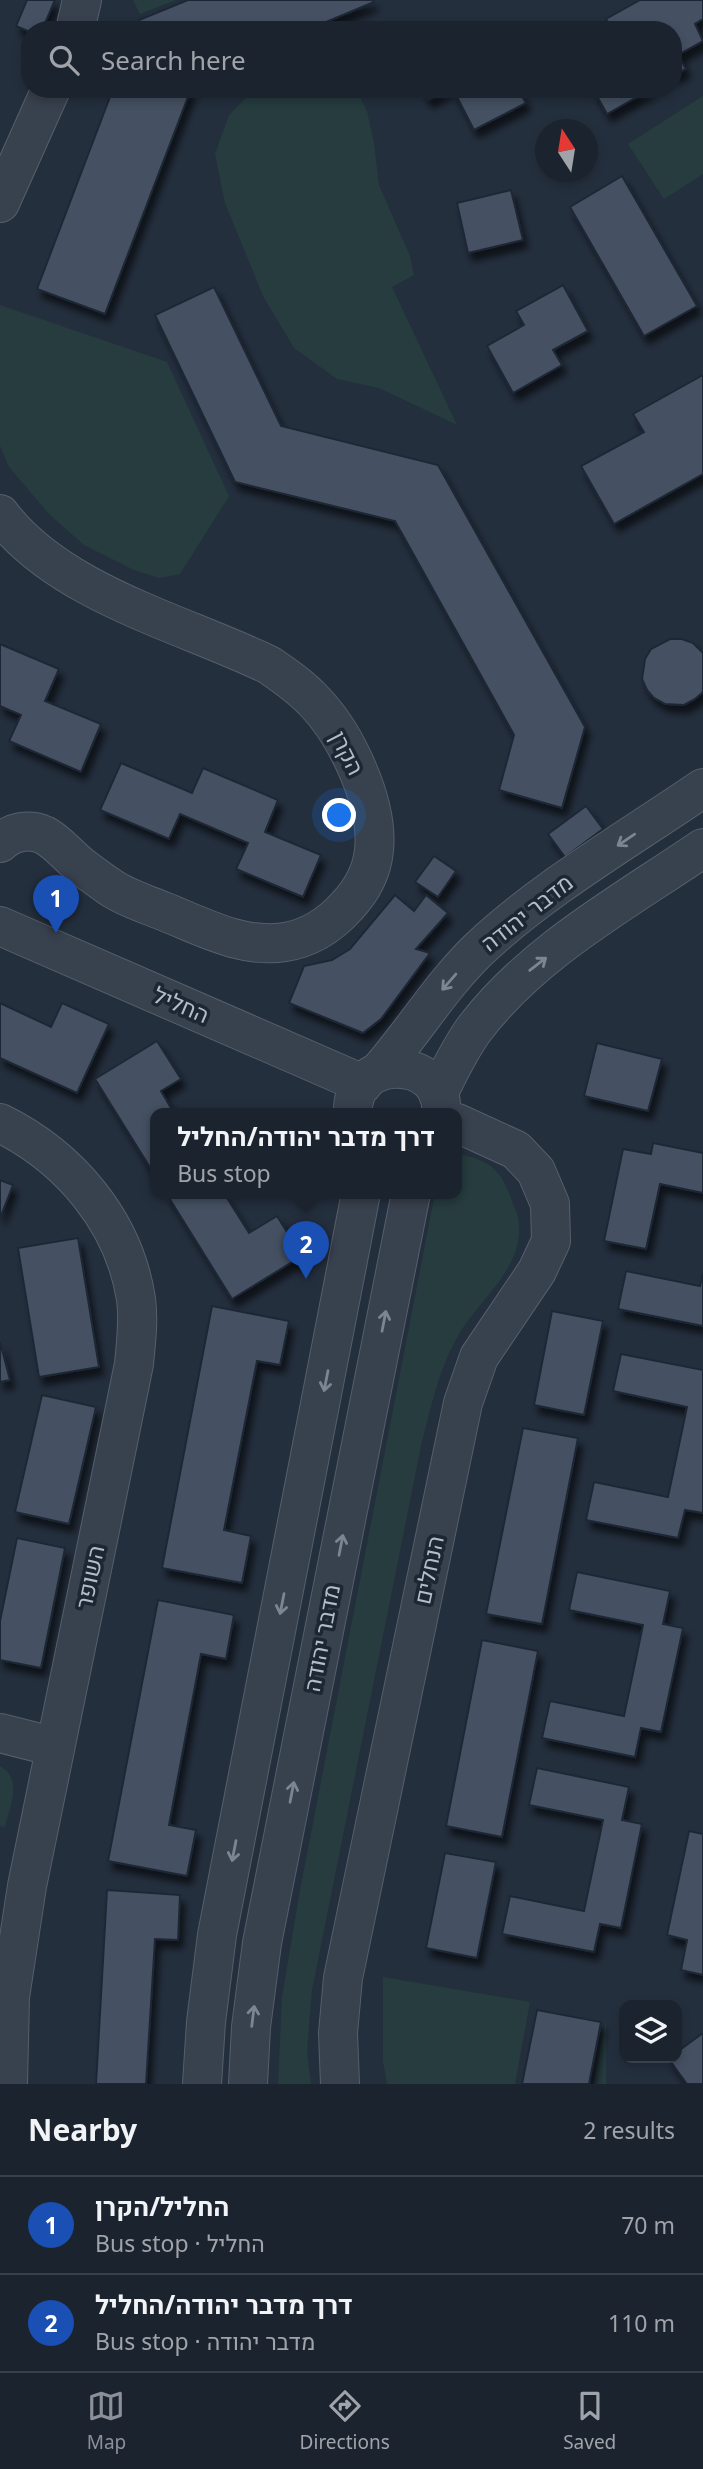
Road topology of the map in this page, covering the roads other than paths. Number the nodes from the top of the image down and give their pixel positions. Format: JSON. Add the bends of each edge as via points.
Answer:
{"nodes":[{"id":1,"x":82,"y":0,"type":"edge"},
{"id":2,"x":77,"y":21,"type":"edge"},
{"id":3,"x":47,"y":98,"type":"edge"},
{"id":4,"x":0,"y":202,"type":"edge"},
{"id":5,"x":0,"y":514,"type":"edge"},
{"id":6,"x":703,"y":788,"type":"edge"},
{"id":7,"x":660,"y":817,"type":"junction"},
{"id":8,"x":0,"y":843,"type":"edge"},
{"id":9,"x":698,"y":861,"type":"edge"},
{"id":10,"x":0,"y":926,"type":"edge"},
{"id":11,"x":365,"y":1089,"type":"edge"},
{"id":12,"x":444,"y":1108,"type":"edge"},
{"id":13,"x":446,"y":1108,"type":"edge"},
{"id":14,"x":462,"y":1120,"type":"edge"},
{"id":15,"x":0,"y":1123,"type":"edge"},
{"id":16,"x":361,"y":1199,"type":"edge"},
{"id":17,"x":410,"y":1199,"type":"edge"},
{"id":18,"x":0,"y":1733,"type":"edge"},
{"id":19,"x":55,"y":1747,"type":"junction"},
{"id":20,"x":8,"y":2084,"type":"edge"},
{"id":21,"x":202,"y":2084,"type":"edge"},
{"id":22,"x":248,"y":2084,"type":"edge"},
{"id":23,"x":340,"y":2084,"type":"edge"}],
"edges":[{"from":1,"to":2,"type":"street"},
{"from":3,"to":4,"type":"street"},
{"from":5,"to":8,"type":"street","name":"הקרן","via":[[31,548],[88,586],[258,660],[300,688],[347,747],[368,800],[374,849],[359,893],[339,915],[304,938],[282,943],[229,937],[128,896],[44,835],[20,832]]},
{"from":6,"to":7,"type":"street","name":"מדבר יהודה"},
{"from":7,"to":9,"type":"street"},
{"from":7,"to":11,"type":"street","name":"מדבר יהודה","one_way":true,"via":[[555,889],[478,951],[432,1001],[409,1037]]},
{"from":13,"to":9,"type":"street","name":"מדבר יהודה","one_way":true,"via":[[473,1030],[513,986],[584,929]]},
{"from":10,"to":11,"type":"street","name":"החליל"},
{"from":11,"to":12,"type":"street","name":"הנחלים","via":[[402,1067],[430,1081]]},
{"from":14,"to":23,"type":"street","name":"הנחלים","via":[[516,1150],[536,1171],[550,1203],[551,1241],[537,1271],[479,1357],[464,1404],[343,1978]]},
{"from":15,"to":19,"type":"street","name":"השופר","via":[[60,1162],[88,1192],[111,1225],[136,1298],[134,1364]]},
{"from":16,"to":21,"type":"street","name":"מדבר יהודה","one_way":true,"via":[[217,1935]]},
{"from":22,"to":17,"type":"street","name":"מדבר יהודה","one_way":true,"via":[[262,1943]]},
{"from":18,"to":19,"type":"street"},
{"from":19,"to":20,"type":"street","name":"השופר","via":[[15,1960]]}]}
